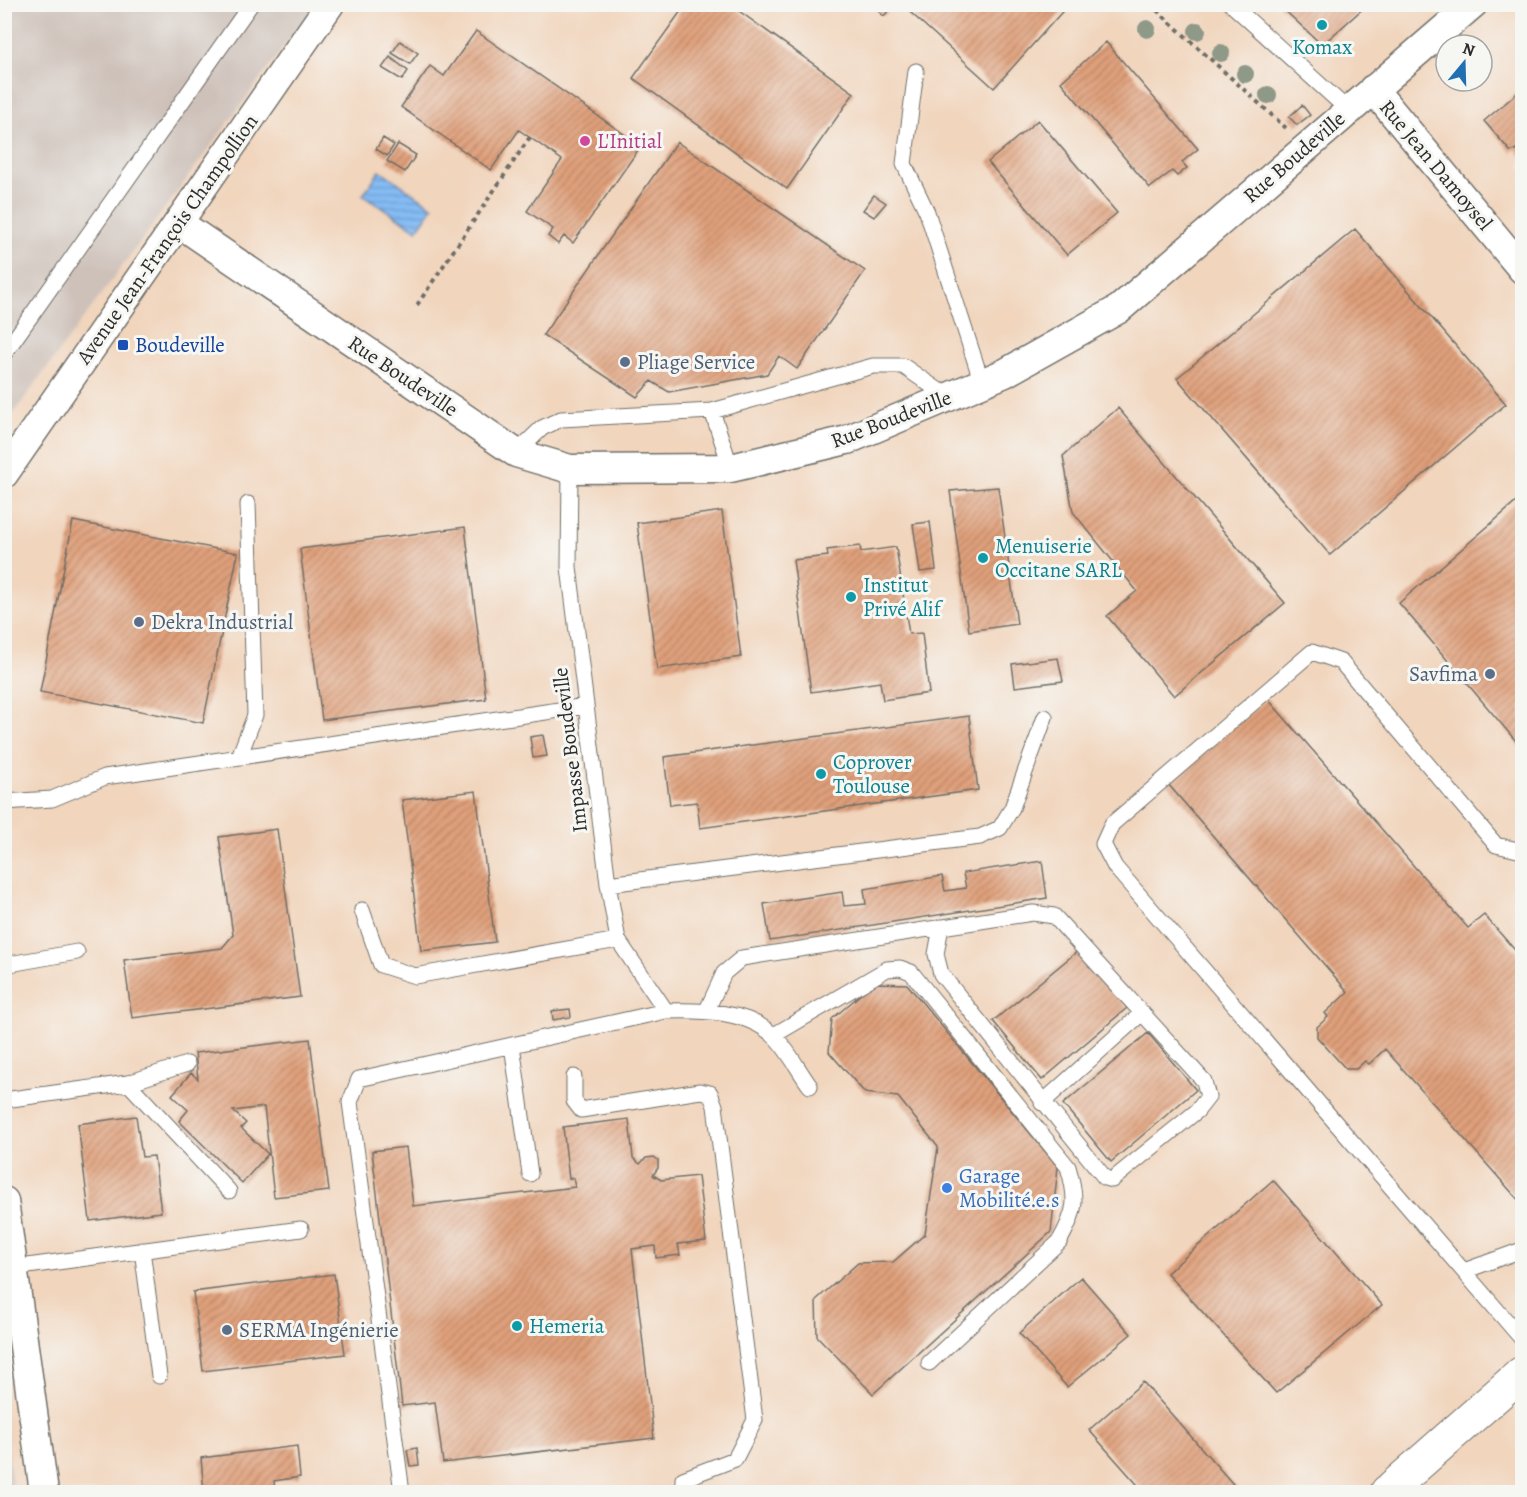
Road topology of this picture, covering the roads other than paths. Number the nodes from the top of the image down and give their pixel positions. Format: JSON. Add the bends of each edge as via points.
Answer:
{"nodes":[{"id":1,"x":251,"y":4,"type":"edge"},
{"id":2,"x":330,"y":4,"type":"edge"},
{"id":3,"x":1232,"y":4,"type":"edge"},
{"id":4,"x":1473,"y":4,"type":"edge"},
{"id":5,"x":916,"y":71,"type":"dead end"},
{"id":6,"x":1373,"y":89,"type":"junction"},
{"id":7,"x":1348,"y":110,"type":"junction"},
{"id":8,"x":179,"y":223,"type":"junction"},
{"id":9,"x":1522,"y":269,"type":"edge"},
{"id":10,"x":4,"y":354,"type":"edge"},
{"id":11,"x":982,"y":383,"type":"junction"},
{"id":12,"x":948,"y":397,"type":"junction"},
{"id":13,"x":712,"y":411,"type":"junction"},
{"id":14,"x":516,"y":453,"type":"junction"},
{"id":15,"x":731,"y":468,"type":"junction"},
{"id":16,"x":570,"y":469,"type":"junction"},
{"id":17,"x":4,"y":474,"type":"edge"},
{"id":18,"x":248,"y":504,"type":"dead end"},
{"id":19,"x":586,"y":706,"type":"junction"},
{"id":20,"x":1045,"y":717,"type":"dead end"},
{"id":21,"x":239,"y":757,"type":"junction"},
{"id":22,"x":4,"y":802,"type":"edge"},
{"id":23,"x":1522,"y":850,"type":"edge"},
{"id":24,"x":608,"y":884,"type":"junction"},
{"id":25,"x":362,"y":910,"type":"dead end"},
{"id":26,"x":941,"y":927,"type":"junction"},
{"id":27,"x":618,"y":940,"type":"junction"},
{"id":28,"x":77,"y":952,"type":"dead end"},
{"id":29,"x":4,"y":965,"type":"edge"},
{"id":30,"x":707,"y":1010,"type":"junction"},
{"id":31,"x":666,"y":1011,"type":"junction"},
{"id":32,"x":1142,"y":1013,"type":"junction"},
{"id":33,"x":774,"y":1035,"type":"junction"},
{"id":34,"x":512,"y":1045,"type":"junction"},
{"id":35,"x":187,"y":1064,"type":"dead end"},
{"id":36,"x":574,"y":1077,"type":"dead end"},
{"id":37,"x":128,"y":1083,"type":"junction"},
{"id":38,"x":810,"y":1086,"type":"dead end"},
{"id":39,"x":4,"y":1100,"type":"edge"},
{"id":40,"x":1042,"y":1103,"type":"junction"},
{"id":41,"x":530,"y":1174,"type":"dead end"},
{"id":42,"x":230,"y":1191,"type":"dead end"},
{"id":43,"x":4,"y":1201,"type":"edge"},
{"id":44,"x":301,"y":1229,"type":"dead end"},
{"id":45,"x":142,"y":1250,"type":"junction"},
{"id":46,"x":1522,"y":1250,"type":"edge"},
{"id":47,"x":13,"y":1268,"type":"junction"},
{"id":48,"x":1464,"y":1271,"type":"junction"},
{"id":49,"x":1522,"y":1339,"type":"edge"},
{"id":50,"x":929,"y":1362,"type":"dead end"},
{"id":51,"x":159,"y":1376,"type":"dead end"},
{"id":52,"x":1520,"y":1382,"type":"edge"},
{"id":53,"x":683,"y":1479,"type":"dead end"},
{"id":54,"x":44,"y":1492,"type":"edge"},
{"id":55,"x":402,"y":1492,"type":"edge"},
{"id":56,"x":1387,"y":1492,"type":"edge"}],
"edges":[{"from":1,"to":10,"type":"lane"},
{"from":2,"to":8,"type":"street","name":"Avenue Jean-François Champollion"},
{"from":3,"to":7,"type":"lane"},
{"from":4,"to":6,"type":"street","name":"Rue Boudeville"},
{"from":5,"to":11,"type":"lane","via":[[904,164],[927,212]]},
{"from":6,"to":7,"type":"street","name":"Rue Boudeville"},
{"from":6,"to":9,"type":"street","name":"Rue Jean Damoysel"},
{"from":7,"to":11,"type":"street","name":"Rue Boudeville","via":[[1119,309]]},
{"from":8,"to":14,"type":"street","name":"Rue Boudeville"},
{"from":8,"to":17,"type":"street","name":"Avenue Jean-François Champollion"},
{"from":11,"to":12,"type":"street","name":"Rue Boudeville"},
{"from":12,"to":13,"type":"lane","via":[[903,366],[873,366]]},
{"from":12,"to":15,"type":"street","name":"Rue Boudeville","via":[[847,440]]},
{"from":13,"to":14,"type":"lane","via":[[561,419],[542,428]]},
{"from":13,"to":15,"type":"lane"},
{"from":14,"to":16,"type":"street","name":"Rue Boudeville"},
{"from":15,"to":16,"type":"street","name":"Rue Boudeville"},
{"from":16,"to":19,"type":"lane","name":"Impasse Boudeville","via":[[569,567]]},
{"from":18,"to":21,"type":"lane","via":[[255,715]]},
{"from":19,"to":21,"type":"lane"},
{"from":19,"to":24,"type":"lane","name":"Impasse Boudeville"},
{"from":20,"to":24,"type":"lane","via":[[1012,808],[1000,828],[980,837]]},
{"from":21,"to":22,"type":"lane","via":[[105,777],[52,799]]},
{"from":23,"to":48,"type":"lane","via":[[1496,845],[1341,663],[1312,652],[1112,824],[1102,844],[1115,867]]},
{"from":24,"to":27,"type":"lane","name":"Impasse Boudeville"},
{"from":25,"to":27,"type":"lane","via":[[381,965],[415,976]]},
{"from":26,"to":30,"type":"lane","via":[[742,958],[724,973]]},
{"from":26,"to":32,"type":"lane","via":[[1034,913],[1054,916]]},
{"from":26,"to":40,"type":"lane","via":[[936,954],[941,974]]},
{"from":27,"to":31,"type":"lane","name":"Impasse Boudeville"},
{"from":28,"to":29,"type":"lane"},
{"from":30,"to":31,"type":"lane"},
{"from":30,"to":33,"type":"lane","via":[[751,1022]]},
{"from":31,"to":34,"type":"lane"},
{"from":32,"to":40,"type":"lane"},
{"from":32,"to":40,"type":"lane","via":[[1204,1081],[1208,1097],[1197,1111],[1112,1180],[1105,1178]]},
{"from":33,"to":38,"type":"lane"},
{"from":33,"to":50,"type":"lane","via":[[887,969],[911,972],[1068,1167],[1075,1190],[1074,1217],[1059,1242]]},
{"from":34,"to":41,"type":"lane"},
{"from":34,"to":55,"type":"lane","via":[[359,1079],[350,1102]]},
{"from":35,"to":37,"type":"lane"},
{"from":36,"to":53,"type":"lane","via":[[574,1101],[581,1110],[700,1091],[710,1093],[715,1106],[755,1420],[735,1459]]},
{"from":37,"to":39,"type":"lane"},
{"from":37,"to":42,"type":"lane"},
{"from":43,"to":47,"type":"street"},
{"from":44,"to":45,"type":"lane"},
{"from":45,"to":47,"type":"lane"},
{"from":45,"to":51,"type":"lane"},
{"from":46,"to":48,"type":"lane"},
{"from":47,"to":54,"type":"street"},
{"from":48,"to":49,"type":"lane"},
{"from":52,"to":56,"type":"street"}]}
